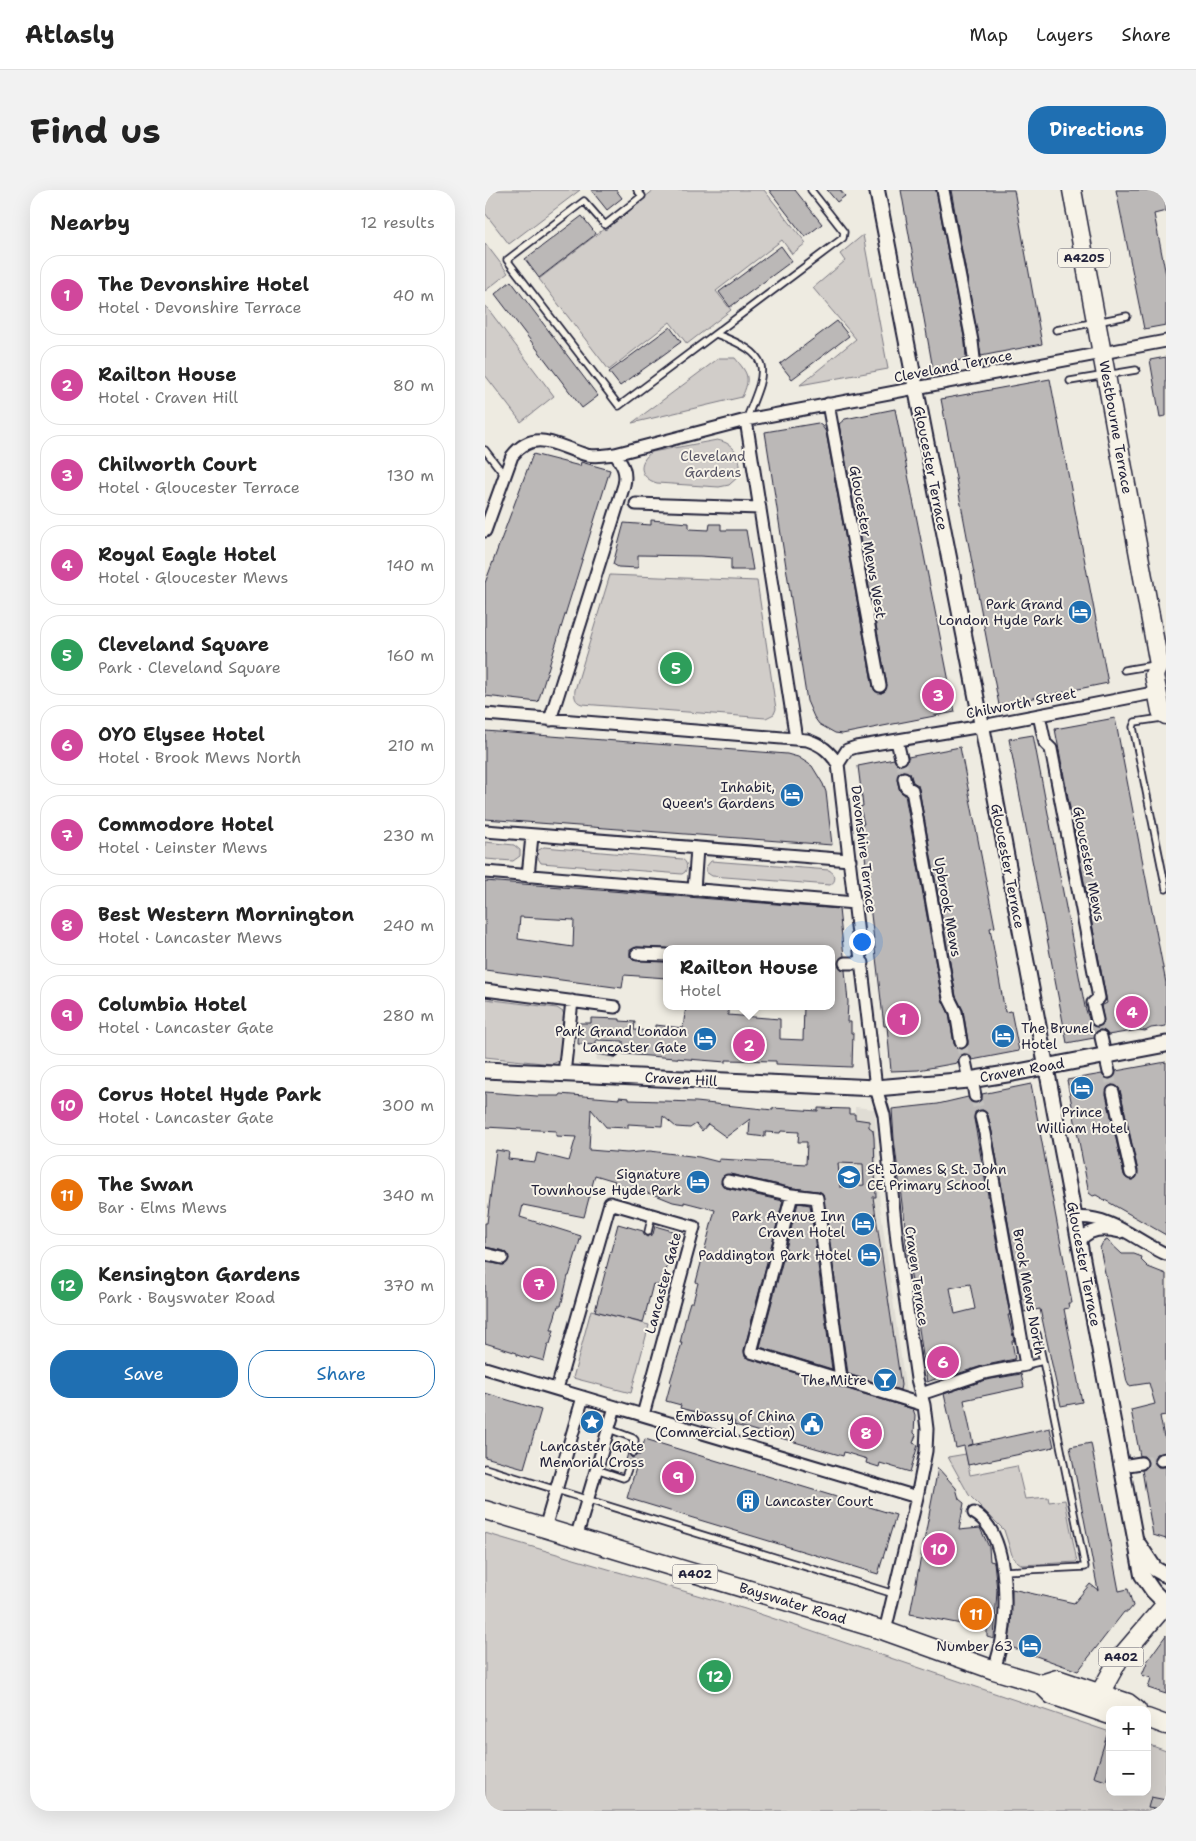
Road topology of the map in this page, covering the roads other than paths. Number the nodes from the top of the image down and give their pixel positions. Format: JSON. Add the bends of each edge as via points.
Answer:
{"nodes":[{"id":1,"x":637,"y":190,"type":"edge"},
{"id":2,"x":811,"y":190,"type":"edge"},
{"id":3,"x":877,"y":190,"type":"edge"},
{"id":4,"x":943,"y":190,"type":"edge"},
{"id":5,"x":1072,"y":190,"type":"edge"},
{"id":6,"x":1127,"y":316,"type":"dead end"},
{"id":7,"x":1097,"y":323,"type":"junction"},
{"id":8,"x":1056,"y":330,"type":"dead end"},
{"id":9,"x":716,"y":334,"type":"junction"},
{"id":10,"x":1166,"y":340,"type":"edge"},
{"id":11,"x":1102,"y":352,"type":"junction"},
{"id":12,"x":1136,"y":370,"type":"dead end"},
{"id":13,"x":1106,"y":375,"type":"junction"},
{"id":14,"x":977,"y":376,"type":"junction"},
{"id":15,"x":1070,"y":381,"type":"dead end"},
{"id":16,"x":916,"y":389,"type":"junction"},
{"id":17,"x":828,"y":404,"type":"junction"},
{"id":18,"x":746,"y":420,"type":"junction"},
{"id":19,"x":485,"y":450,"type":"edge"},
{"id":20,"x":615,"y":454,"type":"junction"},
{"id":21,"x":505,"y":476,"type":"junction"},
{"id":22,"x":636,"y":504,"type":"dead end"},
{"id":23,"x":761,"y":508,"type":"junction"},
{"id":24,"x":485,"y":531,"type":"edge"},
{"id":25,"x":1163,"y":666,"type":"edge"},
{"id":26,"x":1124,"y":670,"type":"dead end"},
{"id":27,"x":879,"y":686,"type":"dead end"},
{"id":28,"x":1158,"y":692,"type":"junction"},
{"id":29,"x":485,"y":714,"type":"edge"},
{"id":30,"x":1039,"y":715,"type":"junction"},
{"id":31,"x":1166,"y":716,"type":"edge"},
{"id":32,"x":550,"y":720,"type":"junction"},
{"id":33,"x":982,"y":726,"type":"junction"},
{"id":34,"x":796,"y":739,"type":"junction"},
{"id":35,"x":897,"y":741,"type":"junction"},
{"id":36,"x":901,"y":758,"type":"tunnel mouth"},
{"id":37,"x":838,"y":764,"type":"junction"},
{"id":38,"x":904,"y":778,"type":"tunnel mouth"},
{"id":39,"x":485,"y":831,"type":"edge"},
{"id":40,"x":532,"y":836,"type":"junction"},
{"id":41,"x":697,"y":848,"type":"junction"},
{"id":42,"x":850,"y":860,"type":"junction"},
{"id":43,"x":485,"y":872,"type":"edge"},
{"id":44,"x":528,"y":876,"type":"junction"},
{"id":45,"x":1166,"y":889,"type":"edge"},
{"id":46,"x":694,"y":890,"type":"junction"},
{"id":47,"x":855,"y":903,"type":"junction"},
{"id":48,"x":637,"y":954,"type":"dead end"},
{"id":49,"x":663,"y":955,"type":"edge"},
{"id":50,"x":845,"y":963,"type":"tunnel mouth"},
{"id":51,"x":863,"y":963,"type":"junction"},
{"id":52,"x":485,"y":990,"type":"edge"},
{"id":53,"x":573,"y":1001,"type":"junction"},
{"id":54,"x":615,"y":1007,"type":"dead end"},
{"id":55,"x":1097,"y":1020,"type":"dead end"},
{"id":56,"x":1101,"y":1037,"type":"dead end"},
{"id":57,"x":961,"y":1042,"type":"tunnel mouth"},
{"id":58,"x":1166,"y":1044,"type":"edge"},
{"id":59,"x":1105,"y":1055,"type":"junction"},
{"id":60,"x":965,"y":1062,"type":"tunnel mouth"},
{"id":61,"x":1046,"y":1066,"type":"junction"},
{"id":62,"x":485,"y":1070,"type":"edge"},
{"id":63,"x":1109,"y":1072,"type":"tunnel mouth"},
{"id":64,"x":564,"y":1074,"type":"junction"},
{"id":65,"x":970,"y":1080,"type":"junction"},
{"id":66,"x":876,"y":1088,"type":"junction"},
{"id":67,"x":1113,"y":1092,"type":"tunnel mouth"},
{"id":68,"x":975,"y":1096,"type":"tunnel mouth"},
{"id":69,"x":981,"y":1117,"type":"tunnel mouth"},
{"id":70,"x":1131,"y":1173,"type":"dead end"},
{"id":71,"x":728,"y":1181,"type":"dead end"},
{"id":72,"x":792,"y":1195,"type":"junction"},
{"id":73,"x":652,"y":1215,"type":"junction"},
{"id":74,"x":1075,"y":1218,"type":"junction"},
{"id":75,"x":648,"y":1232,"type":"dead end"},
{"id":76,"x":1126,"y":1233,"type":"junction"},
{"id":77,"x":1080,"y":1241,"type":"junction"},
{"id":78,"x":485,"y":1254,"type":"edge"},
{"id":79,"x":1166,"y":1254,"type":"edge"},
{"id":80,"x":502,"y":1258,"type":"dead end"},
{"id":81,"x":1037,"y":1334,"type":"dead end"},
{"id":82,"x":1043,"y":1361,"type":"junction"},
{"id":83,"x":1026,"y":1365,"type":"junction"},
{"id":84,"x":485,"y":1368,"type":"edge"},
{"id":85,"x":841,"y":1379,"type":"junction"},
{"id":86,"x":557,"y":1390,"type":"junction"},
{"id":87,"x":583,"y":1397,"type":"junction"},
{"id":88,"x":922,"y":1399,"type":"junction"},
{"id":89,"x":615,"y":1407,"type":"junction"},
{"id":90,"x":643,"y":1415,"type":"junction"},
{"id":91,"x":609,"y":1429,"type":"junction"},
{"id":92,"x":633,"y":1453,"type":"dead end"},
{"id":93,"x":1141,"y":1463,"type":"tunnel mouth"},
{"id":94,"x":629,"y":1466,"type":"dead end"},
{"id":95,"x":1122,"y":1466,"type":"junction"},
{"id":96,"x":485,"y":1468,"type":"edge"},
{"id":97,"x":596,"y":1470,"type":"junction"},
{"id":98,"x":556,"y":1489,"type":"junction"},
{"id":99,"x":917,"y":1497,"type":"junction"},
{"id":100,"x":587,"y":1500,"type":"junction"},
{"id":101,"x":485,"y":1510,"type":"edge"},
{"id":102,"x":975,"y":1513,"type":"dead end"},
{"id":103,"x":545,"y":1528,"type":"junction"},
{"id":104,"x":575,"y":1538,"type":"junction"},
{"id":105,"x":1137,"y":1542,"type":"junction"},
{"id":106,"x":1003,"y":1570,"type":"junction"},
{"id":107,"x":1166,"y":1575,"type":"edge"},
{"id":108,"x":894,"y":1594,"type":"junction"},
{"id":109,"x":1166,"y":1604,"type":"edge"},
{"id":110,"x":885,"y":1631,"type":"junction"},
{"id":111,"x":994,"y":1670,"type":"junction"},
{"id":112,"x":1041,"y":1684,"type":"junction"},
{"id":113,"x":1100,"y":1693,"type":"junction"},
{"id":114,"x":1132,"y":1706,"type":"edge"},
{"id":115,"x":1106,"y":1714,"type":"edge"},
{"id":116,"x":1151,"y":1719,"type":"edge"},
{"id":117,"x":1166,"y":1725,"type":"edge"}],
"edges":[{"from":1,"to":9,"type":"lane","via":[[642,196],[605,225],[585,201],[507,260],[619,406]]},
{"from":2,"to":9,"type":"lane","via":[[844,232],[843,238]]},
{"from":3,"to":16,"type":"street","name":"Gloucester Terrace"},
{"from":4,"to":14,"type":"street"},
{"from":5,"to":7,"type":"main road","name":"Westbourne Terrace","number":"A4205"},
{"from":6,"to":7,"type":"lane"},
{"from":7,"to":8,"type":"lane"},
{"from":7,"to":11,"type":"main road","name":"Westbourne Terrace","number":"A4205"},
{"from":9,"to":18,"type":"lane","via":[[740,344],[760,361],[763,371],[760,385]]},
{"from":10,"to":11,"type":"street","name":"Cleveland Terrace"},
{"from":11,"to":13,"type":"main road","name":"Westbourne Terrace","number":"A4205"},
{"from":11,"to":14,"type":"street","name":"Cleveland Terrace"},
{"from":12,"to":13,"type":"lane"},
{"from":13,"to":15,"type":"lane"},
{"from":13,"to":25,"type":"main road","name":"Westbourne Terrace","number":"A4205"},
{"from":14,"to":16,"type":"street","name":"Cleveland Terrace"},
{"from":16,"to":17,"type":"street","name":"Cleveland Terrace"},
{"from":16,"to":33,"type":"street","name":"Gloucester Terrace"},
{"from":17,"to":18,"type":"street","name":"Cleveland Terrace"},
{"from":17,"to":27,"type":"street","name":"Gloucester Mews West"},
{"from":18,"to":20,"type":"street"},
{"from":18,"to":23,"type":"street"},
{"from":19,"to":21,"type":"lane"},
{"from":20,"to":21,"type":"street","via":[[587,455],[542,440],[527,442],[512,456]]},
{"from":20,"to":32,"type":"street","via":[[626,476]]},
{"from":21,"to":24,"type":"street"},
{"from":22,"to":23,"type":"street"},
{"from":23,"to":34,"type":"street"},
{"from":25,"to":26,"type":"lane"},
{"from":25,"to":28,"type":"main road","name":"Westbourne Terrace","number":"A4205","via":[[1154,674]]},
{"from":28,"to":30,"type":"street","name":"Chilworth Street"},
{"from":28,"to":31,"type":"main road","name":"Westbourne Terrace","number":"A4205","via":[[1161,712]]},
{"from":29,"to":32,"type":"street"},
{"from":30,"to":33,"type":"street","name":"Chilworth Street"},
{"from":30,"to":55,"type":"street","name":"Gloucester Mews","via":[[1045,743],[1051,749],[1099,998],[1093,1003]]},
{"from":31,"to":45,"type":"lane","name":"Westbourne Terrace","via":[[1135,722],[1133,727]]},
{"from":32,"to":34,"type":"street"},
{"from":33,"to":35,"type":"street","name":"Chilworth Street"},
{"from":33,"to":61,"type":"street","name":"Gloucester Terrace"},
{"from":34,"to":37,"type":"street","via":[[823,746]]},
{"from":35,"to":36,"type":"street"},
{"from":35,"to":37,"type":"street","name":"Chilworth Street","via":[[847,750]]},
{"from":37,"to":42,"type":"street","name":"Devonshire Terrace"},
{"from":38,"to":57,"type":"street","name":"Upbrook Mews","via":[[906,787],[912,790],[949,998]]},
{"from":39,"to":40,"type":"street"},
{"from":40,"to":41,"type":"street"},
{"from":40,"to":44,"type":"street"},
{"from":41,"to":42,"type":"street"},
{"from":41,"to":46,"type":"street"},
{"from":42,"to":47,"type":"street","name":"Devonshire Terrace"},
{"from":43,"to":44,"type":"street"},
{"from":44,"to":46,"type":"street"},
{"from":46,"to":47,"type":"street"},
{"from":47,"to":51,"type":"street","name":"Devonshire Terrace"},
{"from":48,"to":49,"type":"street"},
{"from":50,"to":51,"type":"street"},
{"from":51,"to":66,"type":"street","name":"Devonshire Terrace"},
{"from":52,"to":53,"type":"street"},
{"from":53,"to":54,"type":"street"},
{"from":53,"to":64,"type":"street"},
{"from":56,"to":59,"type":"street"},
{"from":58,"to":59,"type":"main road","name":"Craven Road"},
{"from":59,"to":61,"type":"main road","name":"Craven Road"},
{"from":59,"to":63,"type":"street"},
{"from":60,"to":65,"type":"street"},
{"from":61,"to":65,"type":"main road","name":"Craven Road"},
{"from":61,"to":74,"type":"street","name":"Gloucester Terrace"},
{"from":62,"to":64,"type":"main road","name":"Craven Hill"},
{"from":64,"to":66,"type":"main road","name":"Craven Hill"},
{"from":65,"to":66,"type":"main road","name":"Craven Road"},
{"from":65,"to":68,"type":"street"},
{"from":66,"to":88,"type":"street","name":"Craven Terrace","via":[[884,1115],[897,1241]]},
{"from":67,"to":70,"type":"street"},
{"from":69,"to":83,"type":"street","name":"Brook Mews North"},
{"from":71,"to":72,"type":"street"},
{"from":72,"to":85,"type":"street","via":[[817,1198]]},
{"from":72,"to":85,"type":"street","via":[[751,1352]]},
{"from":73,"to":75,"type":"lane"},
{"from":73,"to":86,"type":"street","name":"Lancaster Gate","via":[[610,1203]]},
{"from":73,"to":90,"type":"street","name":"Lancaster Gate","via":[[694,1228]]},
{"from":74,"to":76,"type":"street","via":[[1109,1222]]},
{"from":74,"to":77,"type":"street","name":"Gloucester Terrace"},
{"from":76,"to":77,"type":"street","via":[[1092,1230]]},
{"from":76,"to":79,"type":"street"},
{"from":77,"to":95,"type":"street","name":"Gloucester Terrace"},
{"from":78,"to":80,"type":"street"},
{"from":81,"to":82,"type":"lane"},
{"from":82,"to":83,"type":"lane"},
{"from":82,"to":106,"type":"lane","via":[[1085,1568]]},
{"from":83,"to":88,"type":"street","name":"Brook Mews North","via":[[984,1373]]},
{"from":84,"to":86,"type":"street"},
{"from":85,"to":88,"type":"street"},
{"from":86,"to":87,"type":"street"},
{"from":87,"to":89,"type":"street"},
{"from":87,"to":98,"type":"street"},
{"from":88,"to":99,"type":"street","name":"Craven Terrace","via":[[927,1429],[926,1451]]},
{"from":89,"to":90,"type":"street"},
{"from":89,"to":91,"type":"street"},
{"from":90,"to":99,"type":"street"},
{"from":91,"to":92,"type":"lane","via":[[633,1438]]},
{"from":91,"to":97,"type":"street"},
{"from":93,"to":95,"type":"street"},
{"from":94,"to":97,"type":"lane","via":[[623,1478]]},
{"from":95,"to":105,"type":"street","name":"Gloucester Terrace"},
{"from":96,"to":98,"type":"lane"},
{"from":97,"to":100,"type":"street"},
{"from":98,"to":100,"type":"lane"},
{"from":98,"to":103,"type":"street"},
{"from":99,"to":108,"type":"street"},
{"from":100,"to":104,"type":"street"},
{"from":100,"to":108,"type":"lane"},
{"from":101,"to":103,"type":"main road","name":"Bayswater Road","number":"A402"},
{"from":102,"to":106,"type":"street","via":[[990,1527],[1003,1561]]},
{"from":103,"to":104,"type":"main road","name":"Bayswater Road","number":"A402"},
{"from":104,"to":110,"type":"main road","name":"Bayswater Road","number":"A402"},
{"from":105,"to":107,"type":"street","name":"Gloucester Terrace","via":[[1155,1568]]},
{"from":105,"to":109,"type":"street","name":"Gloucester Terrace","via":[[1142,1575]]},
{"from":106,"to":111,"type":"street","via":[[1002,1640]]},
{"from":108,"to":110,"type":"street"},
{"from":109,"to":113,"type":"main road","number":"A402","via":[[1119,1659]]},
{"from":110,"to":111,"type":"main road","name":"Bayswater Road","number":"A402"},
{"from":111,"to":112,"type":"main road","name":"Bayswater Road","number":"A402"},
{"from":112,"to":113,"type":"main road","name":"Bayswater Road","number":"A402","via":[[1057,1679]]},
{"from":112,"to":115,"type":"main road","name":"Bayswater Road","number":"A402","via":[[1053,1696]]},
{"from":113,"to":114,"type":"main road","name":"Bayswater Road","number":"A402"},
{"from":116,"to":117,"type":"main road","name":"Bayswater Road","number":"A402"}]}
